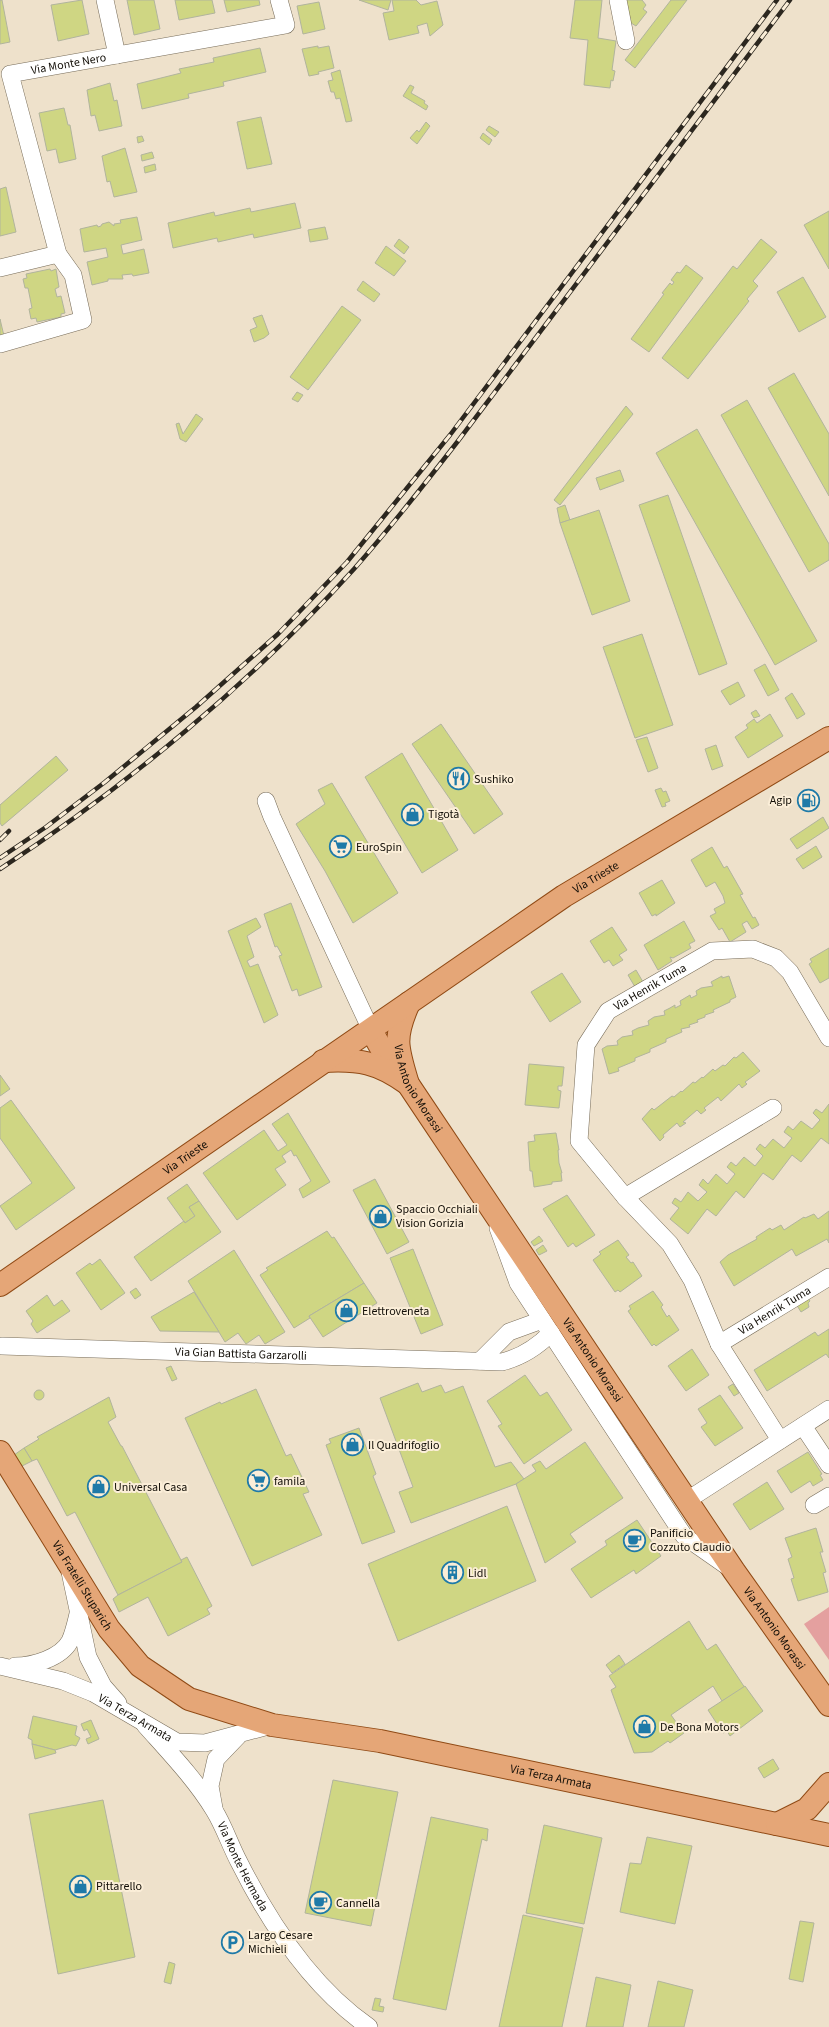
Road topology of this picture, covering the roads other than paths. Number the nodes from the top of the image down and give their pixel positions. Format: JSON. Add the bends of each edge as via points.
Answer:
{"nodes":[{"id":1,"x":105,"y":0,"type":"edge"},
{"id":2,"x":278,"y":0,"type":"edge"},
{"id":3,"x":618,"y":0,"type":"edge"},
{"id":4,"x":626,"y":41,"type":"dead end"},
{"id":5,"x":117,"y":55,"type":"junction"},
{"id":6,"x":5,"y":74,"type":"edge"},
{"id":7,"x":58,"y":254,"type":"junction"},
{"id":8,"x":0,"y":268,"type":"edge"},
{"id":9,"x":0,"y":344,"type":"edge"},
{"id":10,"x":829,"y":738,"type":"edge"},
{"id":11,"x":266,"y":801,"type":"dead end"},
{"id":12,"x":409,"y":1003,"type":"junction"},
{"id":13,"x":371,"y":1030,"type":"junction"},
{"id":14,"x":829,"y":1038,"type":"edge"},
{"id":15,"x":323,"y":1061,"type":"junction"},
{"id":16,"x":402,"y":1080,"type":"junction"},
{"id":17,"x":773,"y":1108,"type":"dead end"},
{"id":18,"x":625,"y":1197,"type":"junction"},
{"id":19,"x":490,"y":1207,"type":"junction"},
{"id":20,"x":829,"y":1277,"type":"edge"},
{"id":21,"x":0,"y":1285,"type":"edge"},
{"id":22,"x":546,"y":1326,"type":"junction"},
{"id":23,"x":720,"y":1344,"type":"junction"},
{"id":24,"x":2,"y":1346,"type":"dead end"},
{"id":25,"x":480,"y":1360,"type":"junction"},
{"id":26,"x":829,"y":1409,"type":"edge"},
{"id":27,"x":803,"y":1426,"type":"junction"},
{"id":28,"x":780,"y":1440,"type":"junction"},
{"id":29,"x":0,"y":1452,"type":"edge"},
{"id":30,"x":829,"y":1465,"type":"edge"},
{"id":31,"x":829,"y":1496,"type":"edge"},
{"id":32,"x":686,"y":1501,"type":"junction"},
{"id":33,"x":814,"y":1505,"type":"dead end"},
{"id":34,"x":68,"y":1562,"type":"junction"},
{"id":35,"x":734,"y":1571,"type":"junction"},
{"id":36,"x":79,"y":1611,"type":"junction"},
{"id":37,"x":0,"y":1665,"type":"edge"},
{"id":38,"x":189,"y":1699,"type":"joint"},
{"id":39,"x":829,"y":1705,"type":"edge"},
{"id":40,"x":123,"y":1709,"type":"junction"},
{"id":41,"x":145,"y":1725,"type":"junction"},
{"id":42,"x":272,"y":1725,"type":"junction"},
{"id":43,"x":238,"y":1736,"type":"junction"},
{"id":44,"x":829,"y":1784,"type":"edge"},
{"id":45,"x":214,"y":1810,"type":"junction"},
{"id":46,"x":777,"y":1824,"type":"junction"},
{"id":47,"x":829,"y":1835,"type":"edge"},
{"id":48,"x":369,"y":2027,"type":"edge"}],
"edges":[{"from":1,"to":5,"type":"street"},
{"from":2,"to":5,"type":"street","name":"Via Monte Nero","via":[[286,25]]},
{"from":3,"to":4,"type":"street"},
{"from":5,"to":6,"type":"street","name":"Via Monte Nero"},
{"from":6,"to":7,"type":"street","name":"Via Monte Nero"},
{"from":7,"to":8,"type":"street"},
{"from":7,"to":9,"type":"street","name":"Via Monte Nero","via":[[73,275],[83,320]]},
{"from":10,"to":12,"type":"main road","name":"Via Trieste","via":[[564,896]]},
{"from":11,"to":13,"type":"street"},
{"from":12,"to":13,"type":"main road","name":"Via Trieste"},
{"from":12,"to":16,"type":"main road","name":"Via Antonio Morassi","via":[[400,1023],[398,1050]]},
{"from":13,"to":15,"type":"main road","name":"Via Trieste"},
{"from":13,"to":16,"type":"main road"},
{"from":14,"to":18,"type":"street","name":"Via Henrik Tuma","via":[[790,972],[776,958],[753,949],[712,951],[608,1011],[586,1045],[579,1141]]},
{"from":15,"to":16,"type":"main road","via":[[353,1060],[374,1065]]},
{"from":15,"to":21,"type":"main road","name":"Via Trieste"},
{"from":16,"to":19,"type":"main road","name":"Via Antonio Morassi"},
{"from":17,"to":18,"type":"street"},
{"from":18,"to":23,"type":"street","name":"Via Henrik Tuma","via":[[670,1244],[692,1280]]},
{"from":19,"to":22,"type":"street","via":[[518,1283]]},
{"from":19,"to":32,"type":"main road","name":"Via Antonio Morassi"},
{"from":20,"to":23,"type":"street","name":"Via Henrik Tuma"},
{"from":22,"to":25,"type":"street","via":[[509,1332]]},
{"from":22,"to":25,"type":"street","name":"Via Gian Battista Garzarolli","via":[[537,1346],[514,1359],[502,1362]]},
{"from":22,"to":35,"type":"street","via":[[684,1536]]},
{"from":23,"to":28,"type":"street","name":"Via Henrik Tuma"},
{"from":24,"to":25,"type":"street","name":"Via Gian Battista Garzarolli"},
{"from":26,"to":27,"type":"street"},
{"from":27,"to":28,"type":"street"},
{"from":27,"to":30,"type":"street"},
{"from":28,"to":32,"type":"street"},
{"from":29,"to":34,"type":"main road","name":"Via Fratelli Stuparich"},
{"from":31,"to":33,"type":"street"},
{"from":32,"to":35,"type":"main road","name":"Via Antonio Morassi"},
{"from":34,"to":36,"type":"street"},
{"from":34,"to":38,"type":"main road","name":"Via Fratelli Stuparich","via":[[109,1629],[140,1666]]},
{"from":35,"to":39,"type":"main road","name":"Via Antonio Morassi"},
{"from":36,"to":37,"type":"street","name":"Via Terza Armata","via":[[69,1642],[50,1660],[24,1666]]},
{"from":36,"to":40,"type":"street","via":[[88,1657],[103,1686]]},
{"from":37,"to":40,"type":"street","name":"Via Terza Armata","via":[[63,1681]]},
{"from":38,"to":42,"type":"main road","name":"Via Terza Armata"},
{"from":40,"to":41,"type":"street","name":"Via Terza Armata"},
{"from":41,"to":43,"type":"street","name":"Via Terza Armata","via":[[177,1742],[205,1743]]},
{"from":41,"to":45,"type":"street","name":"Via Monte Hermada","via":[[174,1757]]},
{"from":42,"to":43,"type":"street","name":"Via Terza Armata"},
{"from":42,"to":46,"type":"main road","name":"Via Terza Armata","via":[[380,1741]]},
{"from":43,"to":45,"type":"street","name":"Via Monte Hermada","via":[[216,1759],[210,1786]]},
{"from":44,"to":46,"type":"main road","via":[[807,1809]]},
{"from":45,"to":48,"type":"street","name":"Via Monte Hermada","via":[[267,1912],[310,1975],[354,2017]]},
{"from":46,"to":47,"type":"main road","name":"Via Terza Armata"}]}
